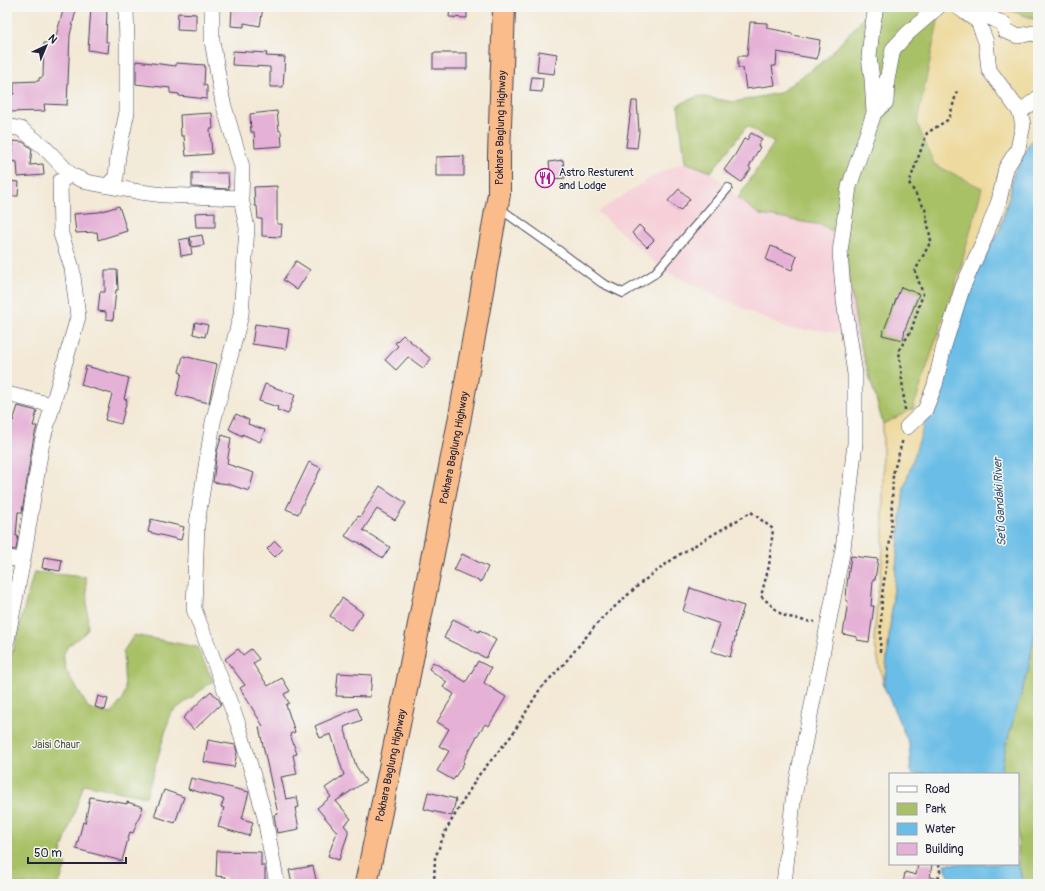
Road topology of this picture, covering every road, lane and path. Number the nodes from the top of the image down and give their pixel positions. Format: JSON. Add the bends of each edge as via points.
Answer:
{"nodes":[{"id":1,"x":126,"y":7,"type":"edge"},
{"id":2,"x":212,"y":7,"type":"edge"},
{"id":3,"x":504,"y":7,"type":"edge"},
{"id":4,"x":876,"y":7,"type":"edge"},
{"id":5,"x":938,"y":7,"type":"edge"},
{"id":6,"x":958,"y":7,"type":"edge"},
{"id":7,"x":978,"y":21,"type":"junction"},
{"id":8,"x":1038,"y":35,"type":"edge"},
{"id":9,"x":957,"y":91,"type":"dead end"},
{"id":10,"x":1038,"y":98,"type":"edge"},
{"id":11,"x":1020,"y":112,"type":"junction"},
{"id":12,"x":874,"y":113,"type":"junction"},
{"id":13,"x":7,"y":126,"type":"edge"},
{"id":14,"x":71,"y":175,"type":"junction"},
{"id":15,"x":107,"y":186,"type":"junction"},
{"id":16,"x":728,"y":188,"type":"dead end"},
{"id":17,"x":241,"y":198,"type":"junction"},
{"id":18,"x":496,"y":206,"type":"junction"},
{"id":19,"x":7,"y":394,"type":"edge"},
{"id":20,"x":52,"y":405,"type":"junction"},
{"id":21,"x":907,"y":427,"type":"junction"},
{"id":22,"x":7,"y":558,"type":"edge"},
{"id":23,"x":22,"y":560,"type":"junction"},
{"id":24,"x":828,"y":623,"type":"junction"},
{"id":25,"x":7,"y":640,"type":"edge"},
{"id":26,"x":880,"y":652,"type":"dead end"},
{"id":27,"x":939,"y":865,"type":"edge"},
{"id":28,"x":277,"y":884,"type":"edge"},
{"id":29,"x":366,"y":884,"type":"edge"},
{"id":30,"x":434,"y":884,"type":"edge"},
{"id":31,"x":784,"y":884,"type":"edge"},
{"id":32,"x":937,"y":884,"type":"edge"}],
"edges":[{"from":1,"to":15,"type":"street","via":[[127,112],[116,177]]},
{"from":2,"to":17,"type":"street","via":[[212,42],[223,104],[242,167]]},
{"from":3,"to":18,"type":"highway","name":"Pokhara Baglung Highway","via":[[499,194]]},
{"from":4,"to":12,"type":"street","via":[[870,57]]},
{"from":5,"to":12,"type":"street","via":[[892,49],[886,102]]},
{"from":6,"to":7,"type":"street"},
{"from":7,"to":8,"type":"street","via":[[987,16],[1004,24],[1004,31],[1018,36],[1033,33]]},
{"from":7,"to":11,"type":"street","via":[[986,42],[989,70]]},
{"from":9,"to":21,"type":"path","via":[[949,119],[927,133],[909,183],[924,209],[931,241],[915,271],[923,294],[911,331],[899,350]]},
{"from":10,"to":11,"type":"street"},
{"from":11,"to":21,"type":"street","via":[[1023,125],[1018,149],[1006,168],[999,201],[963,286],[935,385],[925,410]]},
{"from":12,"to":24,"type":"street","via":[[849,187],[840,252],[844,302],[855,374],[855,443],[843,549]]},
{"from":13,"to":14,"type":"street","via":[[21,129],[44,147]]},
{"from":14,"to":15,"type":"street","via":[[87,182]]},
{"from":14,"to":20,"type":"street","via":[[60,181],[62,234],[72,268],[78,317]]},
{"from":15,"to":17,"type":"street","via":[[164,195]]},
{"from":16,"to":18,"type":"lane","via":[[654,274],[623,293],[602,283]]},
{"from":17,"to":28,"type":"street","via":[[247,228],[242,315],[213,422],[197,524],[194,610],[238,724],[264,814]]},
{"from":18,"to":29,"type":"highway","name":"Pokhara Baglung Highway","via":[[459,422]]},
{"from":19,"to":20,"type":"street"},
{"from":20,"to":23,"type":"street","via":[[42,442]]},
{"from":21,"to":26,"type":"path","via":[[893,474],[891,534],[882,594]]},
{"from":22,"to":23,"type":"street"},
{"from":23,"to":25,"type":"street"},
{"from":24,"to":30,"type":"path","via":[[782,615],[761,596],[769,566],[773,529],[751,512],[677,556],[642,582],[600,620],[540,689],[512,735],[478,776],[446,830],[435,858]]},
{"from":24,"to":31,"type":"street","via":[[793,801]]},
{"from":27,"to":32,"type":"path"}]}
